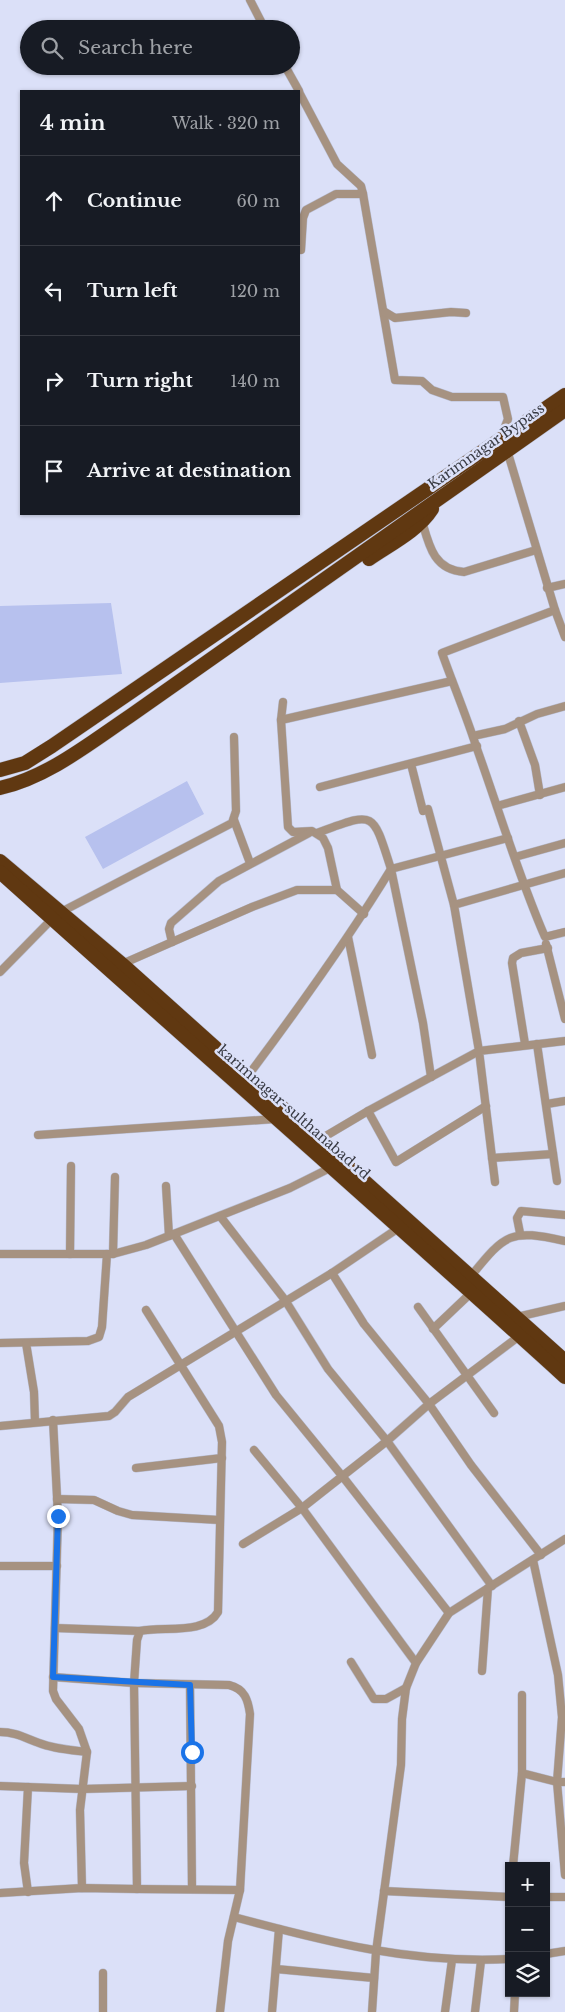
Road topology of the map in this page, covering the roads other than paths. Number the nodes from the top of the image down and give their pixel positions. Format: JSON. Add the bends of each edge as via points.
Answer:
{"nodes":[{"id":1,"x":250,"y":0,"type":"edge"},
{"id":2,"x":260,"y":20,"type":"edge"},
{"id":3,"x":290,"y":75,"type":"edge"},
{"id":4,"x":298,"y":90,"type":"edge"},
{"id":5,"x":300,"y":93,"type":"edge"},
{"id":6,"x":363,"y":194,"type":"junction"},
{"id":7,"x":301,"y":250,"type":"dead end"},
{"id":8,"x":385,"y":312,"type":"junction"},
{"id":9,"x":466,"y":313,"type":"dead end"},
{"id":10,"x":565,"y":395,"type":"edge"},
{"id":11,"x":565,"y":410,"type":"edge"},
{"id":12,"x":504,"y":445,"type":"junction"},
{"id":13,"x":423,"y":514,"type":"junction"},
{"id":14,"x":536,"y":550,"type":"junction"},
{"id":15,"x":565,"y":584,"type":"edge"},
{"id":16,"x":547,"y":588,"type":"junction"},
{"id":17,"x":555,"y":610,"type":"junction"},
{"id":18,"x":565,"y":637,"type":"edge"},
{"id":19,"x":452,"y":681,"type":"junction"},
{"id":20,"x":283,"y":702,"type":"dead end"},
{"id":21,"x":565,"y":706,"type":"edge"},
{"id":22,"x":281,"y":720,"type":"junction"},
{"id":23,"x":519,"y":721,"type":"junction"},
{"id":24,"x":473,"y":736,"type":"junction"},
{"id":25,"x":234,"y":737,"type":"dead end"},
{"id":26,"x":476,"y":746,"type":"junction"},
{"id":27,"x":411,"y":764,"type":"junction"},
{"id":28,"x":0,"y":770,"type":"edge"},
{"id":29,"x":320,"y":787,"type":"dead end"},
{"id":30,"x":565,"y":787,"type":"edge"},
{"id":31,"x":0,"y":788,"type":"edge"},
{"id":32,"x":540,"y":795,"type":"junction"},
{"id":33,"x":0,"y":796,"type":"edge"},
{"id":34,"x":497,"y":806,"type":"junction"},
{"id":35,"x":234,"y":820,"type":"junction"},
{"id":36,"x":315,"y":832,"type":"junction"},
{"id":37,"x":508,"y":838,"type":"junction"},
{"id":38,"x":565,"y":843,"type":"edge"},
{"id":39,"x":442,"y":857,"type":"junction"},
{"id":40,"x":515,"y":857,"type":"junction"},
{"id":41,"x":0,"y":861,"type":"edge"},
{"id":42,"x":250,"y":863,"type":"junction"},
{"id":43,"x":392,"y":869,"type":"junction"},
{"id":44,"x":0,"y":872,"type":"edge"},
{"id":45,"x":565,"y":873,"type":"edge"},
{"id":46,"x":522,"y":886,"type":"junction"},
{"id":47,"x":338,"y":890,"type":"junction"},
{"id":48,"x":454,"y":905,"type":"junction"},
{"id":49,"x":364,"y":914,"type":"junction"},
{"id":50,"x":57,"y":916,"type":"junction"},
{"id":51,"x":565,"y":932,"type":"edge"},
{"id":52,"x":348,"y":937,"type":"junction"},
{"id":53,"x":545,"y":937,"type":"junction"},
{"id":54,"x":172,"y":942,"type":"junction"},
{"id":55,"x":548,"y":948,"type":"junction"},
{"id":56,"x":122,"y":964,"type":"junction"},
{"id":57,"x":0,"y":972,"type":"edge"},
{"id":58,"x":565,"y":1019,"type":"edge"},
{"id":59,"x":565,"y":1042,"type":"edge"},
{"id":60,"x":525,"y":1044,"type":"junction"},
{"id":61,"x":537,"y":1044,"type":"junction"},
{"id":62,"x":479,"y":1051,"type":"junction"},
{"id":63,"x":372,"y":1055,"type":"dead end"},
{"id":64,"x":247,"y":1077,"type":"junction"},
{"id":65,"x":431,"y":1077,"type":"junction"},
{"id":66,"x":565,"y":1101,"type":"edge"},
{"id":67,"x":547,"y":1104,"type":"junction"},
{"id":68,"x":486,"y":1106,"type":"junction"},
{"id":69,"x":368,"y":1110,"type":"junction"},
{"id":70,"x":275,"y":1119,"type":"junction"},
{"id":71,"x":38,"y":1135,"type":"dead end"},
{"id":72,"x":319,"y":1140,"type":"junction"},
{"id":73,"x":492,"y":1158,"type":"junction"},
{"id":74,"x":555,"y":1158,"type":"junction"},
{"id":75,"x":565,"y":1160,"type":"edge"},
{"id":76,"x":70,"y":1166,"type":"dead end"},
{"id":77,"x":332,"y":1167,"type":"junction"},
{"id":78,"x":115,"y":1177,"type":"dead end"},
{"id":79,"x":557,"y":1181,"type":"dead end"},
{"id":80,"x":495,"y":1182,"type":"dead end"},
{"id":81,"x":166,"y":1186,"type":"dead end"},
{"id":82,"x":565,"y":1215,"type":"edge"},
{"id":83,"x":220,"y":1216,"type":"junction"},
{"id":84,"x":400,"y":1227,"type":"junction"},
{"id":85,"x":520,"y":1234,"type":"junction"},
{"id":86,"x":172,"y":1235,"type":"junction"},
{"id":87,"x":565,"y":1241,"type":"edge"},
{"id":88,"x":0,"y":1254,"type":"edge"},
{"id":89,"x":70,"y":1254,"type":"junction"},
{"id":90,"x":110,"y":1254,"type":"junction"},
{"id":91,"x":332,"y":1272,"type":"junction"},
{"id":92,"x":471,"y":1276,"type":"junction"},
{"id":93,"x":472,"y":1292,"type":"junction"},
{"id":94,"x":285,"y":1300,"type":"junction"},
{"id":95,"x":565,"y":1306,"type":"edge"},
{"id":96,"x":418,"y":1307,"type":"dead end"},
{"id":97,"x":146,"y":1310,"type":"dead end"},
{"id":98,"x":517,"y":1317,"type":"junction"},
{"id":99,"x":433,"y":1329,"type":"junction"},
{"id":100,"x":233,"y":1331,"type":"junction"},
{"id":101,"x":525,"y":1332,"type":"junction"},
{"id":102,"x":0,"y":1343,"type":"edge"},
{"id":103,"x":26,"y":1343,"type":"junction"},
{"id":104,"x":565,"y":1361,"type":"edge"},
{"id":105,"x":181,"y":1364,"type":"junction"},
{"id":106,"x":468,"y":1375,"type":"junction"},
{"id":107,"x":565,"y":1377,"type":"edge"},
{"id":108,"x":429,"y":1404,"type":"junction"},
{"id":109,"x":494,"y":1413,"type":"dead end"},
{"id":110,"x":53,"y":1420,"type":"junction"},
{"id":111,"x":35,"y":1422,"type":"junction"},
{"id":112,"x":0,"y":1426,"type":"edge"},
{"id":113,"x":387,"y":1442,"type":"junction"},
{"id":114,"x":254,"y":1450,"type":"dead end"},
{"id":115,"x":222,"y":1458,"type":"junction"},
{"id":116,"x":136,"y":1468,"type":"dead end"},
{"id":117,"x":343,"y":1477,"type":"junction"},
{"id":118,"x":57,"y":1499,"type":"junction"},
{"id":119,"x":302,"y":1508,"type":"junction"},
{"id":120,"x":219,"y":1520,"type":"junction"},
{"id":121,"x":565,"y":1541,"type":"edge"},
{"id":122,"x":243,"y":1544,"type":"dead end"},
{"id":123,"x":541,"y":1555,"type":"junction"},
{"id":124,"x":533,"y":1560,"type":"junction"},
{"id":125,"x":0,"y":1566,"type":"edge"},
{"id":126,"x":56,"y":1566,"type":"junction"},
{"id":127,"x":490,"y":1587,"type":"junction"},
{"id":128,"x":449,"y":1613,"type":"junction"},
{"id":129,"x":55,"y":1628,"type":"junction"},
{"id":130,"x":140,"y":1631,"type":"junction"},
{"id":131,"x":351,"y":1662,"type":"dead end"},
{"id":132,"x":416,"y":1663,"type":"junction"},
{"id":133,"x":482,"y":1671,"type":"dead end"},
{"id":134,"x":53,"y":1677,"type":"junction"},
{"id":135,"x":134,"y":1683,"type":"junction"},
{"id":136,"x":190,"y":1685,"type":"junction"},
{"id":137,"x":406,"y":1688,"type":"junction"},
{"id":138,"x":522,"y":1695,"type":"dead end"},
{"id":139,"x":0,"y":1732,"type":"edge"},
{"id":140,"x":87,"y":1752,"type":"junction"},
{"id":141,"x":522,"y":1772,"type":"junction"},
{"id":142,"x":561,"y":1782,"type":"edge"},
{"id":143,"x":0,"y":1786,"type":"edge"},
{"id":144,"x":192,"y":1786,"type":"junction"},
{"id":145,"x":28,"y":1787,"type":"junction"},
{"id":146,"x":136,"y":1787,"type":"junction"},
{"id":147,"x":82,"y":1789,"type":"junction"},
{"id":148,"x":563,"y":1841,"type":"edge"},
{"id":149,"x":513,"y":1862,"type":"edge"},
{"id":150,"x":565,"y":1875,"type":"edge"},
{"id":151,"x":82,"y":1888,"type":"junction"},
{"id":152,"x":138,"y":1888,"type":"junction"},
{"id":153,"x":192,"y":1888,"type":"junction"},
{"id":154,"x":240,"y":1890,"type":"junction"},
{"id":155,"x":384,"y":1891,"type":"junction"},
{"id":156,"x":28,"y":1892,"type":"junction"},
{"id":157,"x":0,"y":1893,"type":"edge"},
{"id":158,"x":505,"y":1897,"type":"edge"},
{"id":159,"x":550,"y":1897,"type":"edge"},
{"id":160,"x":565,"y":1897,"type":"edge"},
{"id":161,"x":234,"y":1917,"type":"junction"},
{"id":162,"x":280,"y":1929,"type":"junction"},
{"id":163,"x":565,"y":1951,"type":"edge"},
{"id":164,"x":376,"y":1952,"type":"junction"},
{"id":165,"x":550,"y":1953,"type":"edge"},
{"id":166,"x":505,"y":1959,"type":"edge"},
{"id":167,"x":452,"y":1960,"type":"junction"},
{"id":168,"x":481,"y":1961,"type":"junction"},
{"id":169,"x":276,"y":1969,"type":"junction"},
{"id":170,"x":103,"y":1973,"type":"dead end"},
{"id":171,"x":374,"y":1978,"type":"junction"},
{"id":172,"x":515,"y":1997,"type":"edge"},
{"id":173,"x":103,"y":2012,"type":"edge"},
{"id":174,"x":220,"y":2012,"type":"edge"},
{"id":175,"x":272,"y":2012,"type":"edge"},
{"id":176,"x":372,"y":2012,"type":"edge"},
{"id":177,"x":445,"y":2012,"type":"edge"},
{"id":178,"x":475,"y":2012,"type":"edge"},
{"id":179,"x":514,"y":2012,"type":"edge"}],
"edges":[{"from":1,"to":2,"type":"street"},
{"from":3,"to":4,"type":"street"},
{"from":5,"to":6,"type":"street","via":[[337,164],[361,186]]},
{"from":6,"to":7,"type":"street","via":[[336,194],[306,210]]},
{"from":6,"to":8,"type":"street"},
{"from":8,"to":9,"type":"street","via":[[394,318]]},
{"from":8,"to":12,"type":"street","via":[[395,380],[422,381],[432,390],[452,397],[503,397],[508,419]]},
{"from":10,"to":12,"type":"highway"},
{"from":11,"to":12,"type":"highway","name":"Karimnagar Bypass"},
{"from":12,"to":13,"type":"highway","name":"Karimnagar Bypass"},
{"from":12,"to":14,"type":"street"},
{"from":12,"to":28,"type":"highway","via":[[52,746],[25,763]]},
{"from":13,"to":14,"type":"street","via":[[431,550],[444,567],[454,571],[464,572]]},
{"from":13,"to":31,"type":"highway","via":[[61,762],[14,785]]},
{"from":13,"to":33,"type":"highway","via":[[50,776]]},
{"from":14,"to":16,"type":"street"},
{"from":15,"to":16,"type":"street"},
{"from":16,"to":17,"type":"street"},
{"from":17,"to":18,"type":"street"},
{"from":17,"to":19,"type":"street","via":[[442,652]]},
{"from":19,"to":22,"type":"street"},
{"from":19,"to":24,"type":"street"},
{"from":20,"to":22,"type":"street"},
{"from":21,"to":23,"type":"street"},
{"from":22,"to":36,"type":"street","via":[[288,827],[293,832]]},
{"from":23,"to":24,"type":"street","via":[[504,729]]},
{"from":23,"to":32,"type":"street","via":[[535,765]]},
{"from":24,"to":26,"type":"street"},
{"from":25,"to":35,"type":"street"},
{"from":26,"to":27,"type":"street"},
{"from":26,"to":34,"type":"street"},
{"from":27,"to":29,"type":"street"},
{"from":27,"to":39,"type":"street"},
{"from":30,"to":32,"type":"street"},
{"from":32,"to":34,"type":"street"},
{"from":34,"to":37,"type":"street"},
{"from":35,"to":42,"type":"street"},
{"from":35,"to":50,"type":"street"},
{"from":36,"to":42,"type":"street"},
{"from":36,"to":43,"type":"street","via":[[366,818],[378,830]]},
{"from":36,"to":47,"type":"street","via":[[328,848]]},
{"from":37,"to":39,"type":"street"},
{"from":37,"to":40,"type":"street"},
{"from":38,"to":40,"type":"street"},
{"from":39,"to":43,"type":"street"},
{"from":39,"to":48,"type":"street"},
{"from":40,"to":46,"type":"street"},
{"from":41,"to":50,"type":"highway"},
{"from":42,"to":54,"type":"street","via":[[218,881],[177,918],[169,929]]},
{"from":43,"to":49,"type":"street"},
{"from":43,"to":65,"type":"street"},
{"from":44,"to":50,"type":"highway","name":"karimnagar-sulthanabad rd"},
{"from":45,"to":46,"type":"street"},
{"from":46,"to":48,"type":"street"},
{"from":46,"to":53,"type":"street"},
{"from":47,"to":49,"type":"street"},
{"from":47,"to":54,"type":"street","via":[[298,890]]},
{"from":48,"to":62,"type":"street"},
{"from":49,"to":52,"type":"street"},
{"from":50,"to":56,"type":"highway"},
{"from":50,"to":57,"type":"street"},
{"from":50,"to":70,"type":"highway","name":"karimnagar-sulthanabad rd"},
{"from":51,"to":53,"type":"street"},
{"from":52,"to":63,"type":"street"},
{"from":52,"to":64,"type":"street"},
{"from":53,"to":55,"type":"street"},
{"from":54,"to":56,"type":"street"},
{"from":55,"to":58,"type":"street"},
{"from":55,"to":60,"type":"street","via":[[521,953],[513,958]]},
{"from":56,"to":64,"type":"highway"},
{"from":59,"to":61,"type":"street"},
{"from":60,"to":61,"type":"street"},
{"from":60,"to":62,"type":"street"},
{"from":61,"to":67,"type":"street"},
{"from":62,"to":65,"type":"street"},
{"from":62,"to":68,"type":"street"},
{"from":64,"to":72,"type":"highway"},
{"from":65,"to":69,"type":"street"},
{"from":66,"to":67,"type":"street"},
{"from":67,"to":74,"type":"street"},
{"from":68,"to":69,"type":"street","via":[[396,1162]]},
{"from":68,"to":73,"type":"street"},
{"from":69,"to":72,"type":"street"},
{"from":70,"to":71,"type":"street"},
{"from":70,"to":77,"type":"highway","name":"karimnagar-sulthanabad rd"},
{"from":72,"to":92,"type":"highway"},
{"from":73,"to":74,"type":"street"},
{"from":73,"to":80,"type":"street"},
{"from":74,"to":75,"type":"street"},
{"from":74,"to":79,"type":"street"},
{"from":76,"to":89,"type":"street"},
{"from":77,"to":83,"type":"street"},
{"from":77,"to":84,"type":"highway","name":"karimnagar-sulthanabad rd"},
{"from":78,"to":90,"type":"street"},
{"from":81,"to":86,"type":"street"},
{"from":82,"to":85,"type":"street","via":[[521,1211],[517,1218]]},
{"from":83,"to":86,"type":"street"},
{"from":83,"to":94,"type":"street"},
{"from":84,"to":91,"type":"street"},
{"from":84,"to":93,"type":"highway","name":"karimnagar-sulthanabad rd"},
{"from":85,"to":87,"type":"street"},
{"from":85,"to":92,"type":"street","via":[[509,1237],[491,1251]]},
{"from":86,"to":90,"type":"street","via":[[146,1246]]},
{"from":86,"to":100,"type":"street"},
{"from":88,"to":89,"type":"street"},
{"from":89,"to":90,"type":"street"},
{"from":90,"to":103,"type":"street","via":[[99,1338]]},
{"from":91,"to":94,"type":"street"},
{"from":91,"to":108,"type":"street","via":[[364,1324]]},
{"from":92,"to":98,"type":"highway"},
{"from":93,"to":99,"type":"street"},
{"from":93,"to":101,"type":"highway","name":"karimnagar-sulthanabad rd"},
{"from":94,"to":100,"type":"street"},
{"from":94,"to":113,"type":"street","via":[[328,1369]]},
{"from":95,"to":98,"type":"street"},
{"from":96,"to":99,"type":"street"},
{"from":97,"to":105,"type":"street"},
{"from":98,"to":101,"type":"highway"},
{"from":99,"to":106,"type":"street"},
{"from":100,"to":105,"type":"street"},
{"from":100,"to":117,"type":"street","via":[[276,1395]]},
{"from":101,"to":104,"type":"highway"},
{"from":101,"to":106,"type":"street"},
{"from":101,"to":107,"type":"highway","name":"karimnagar-sulthanabad rd"},
{"from":102,"to":103,"type":"street"},
{"from":103,"to":111,"type":"street"},
{"from":105,"to":110,"type":"street","via":[[128,1397],[109,1416]]},
{"from":105,"to":115,"type":"street","via":[[219,1426]]},
{"from":106,"to":108,"type":"street"},
{"from":106,"to":109,"type":"street"},
{"from":108,"to":113,"type":"street"},
{"from":108,"to":123,"type":"street","via":[[470,1465]]},
{"from":110,"to":111,"type":"street"},
{"from":110,"to":118,"type":"street"},
{"from":111,"to":112,"type":"street"},
{"from":113,"to":117,"type":"street"},
{"from":113,"to":127,"type":"street"},
{"from":114,"to":119,"type":"street"},
{"from":115,"to":116,"type":"street"},
{"from":115,"to":120,"type":"street"},
{"from":117,"to":119,"type":"street"},
{"from":117,"to":128,"type":"street"},
{"from":118,"to":120,"type":"street","via":[[94,1500],[132,1515]]},
{"from":118,"to":126,"type":"street"},
{"from":119,"to":122,"type":"street"},
{"from":119,"to":132,"type":"street"},
{"from":120,"to":130,"type":"street","via":[[219,1599],[214,1620],[192,1628],[162,1627]]},
{"from":121,"to":123,"type":"street"},
{"from":123,"to":124,"type":"street"},
{"from":124,"to":127,"type":"street"},
{"from":124,"to":142,"type":"street","via":[[558,1674],[562,1717]]},
{"from":125,"to":126,"type":"street"},
{"from":126,"to":129,"type":"street"},
{"from":127,"to":128,"type":"street"},
{"from":127,"to":133,"type":"street"},
{"from":128,"to":132,"type":"street"},
{"from":129,"to":130,"type":"street"},
{"from":129,"to":134,"type":"street"},
{"from":130,"to":135,"type":"street"},
{"from":131,"to":137,"type":"street","via":[[374,1699],[386,1699]]},
{"from":132,"to":137,"type":"street"},
{"from":134,"to":135,"type":"street"},
{"from":134,"to":140,"type":"street","via":[[56,1699],[79,1729]]},
{"from":135,"to":136,"type":"street"},
{"from":135,"to":146,"type":"street"},
{"from":136,"to":144,"type":"street"},
{"from":136,"to":154,"type":"street","via":[[237,1687],[249,1703],[246,1819]]},
{"from":137,"to":155,"type":"street","via":[[401,1766]]},
{"from":138,"to":141,"type":"street"},
{"from":139,"to":140,"type":"street"},
{"from":140,"to":147,"type":"street"},
{"from":141,"to":142,"type":"street"},
{"from":141,"to":149,"type":"street"},
{"from":142,"to":148,"type":"street"},
{"from":143,"to":145,"type":"street"},
{"from":144,"to":146,"type":"street"},
{"from":144,"to":153,"type":"street"},
{"from":145,"to":147,"type":"street"},
{"from":145,"to":156,"type":"street","via":[[24,1863]]},
{"from":146,"to":147,"type":"street"},
{"from":146,"to":152,"type":"street"},
{"from":147,"to":151,"type":"street"},
{"from":148,"to":150,"type":"street"},
{"from":151,"to":152,"type":"street"},
{"from":151,"to":156,"type":"street"},
{"from":152,"to":153,"type":"street"},
{"from":153,"to":154,"type":"street"},
{"from":154,"to":161,"type":"street"},
{"from":155,"to":158,"type":"street"},
{"from":155,"to":164,"type":"street"},
{"from":156,"to":157,"type":"street"},
{"from":159,"to":160,"type":"street"},
{"from":161,"to":162,"type":"street"},
{"from":161,"to":174,"type":"street"},
{"from":162,"to":164,"type":"street"},
{"from":162,"to":169,"type":"street"},
{"from":163,"to":165,"type":"street"},
{"from":164,"to":167,"type":"street"},
{"from":164,"to":171,"type":"street"},
{"from":166,"to":168,"type":"street"},
{"from":167,"to":168,"type":"street"},
{"from":167,"to":177,"type":"street"},
{"from":168,"to":178,"type":"street"},
{"from":169,"to":171,"type":"street"},
{"from":169,"to":175,"type":"street"},
{"from":170,"to":173,"type":"street"},
{"from":171,"to":176,"type":"street"},
{"from":172,"to":179,"type":"street"}]}
